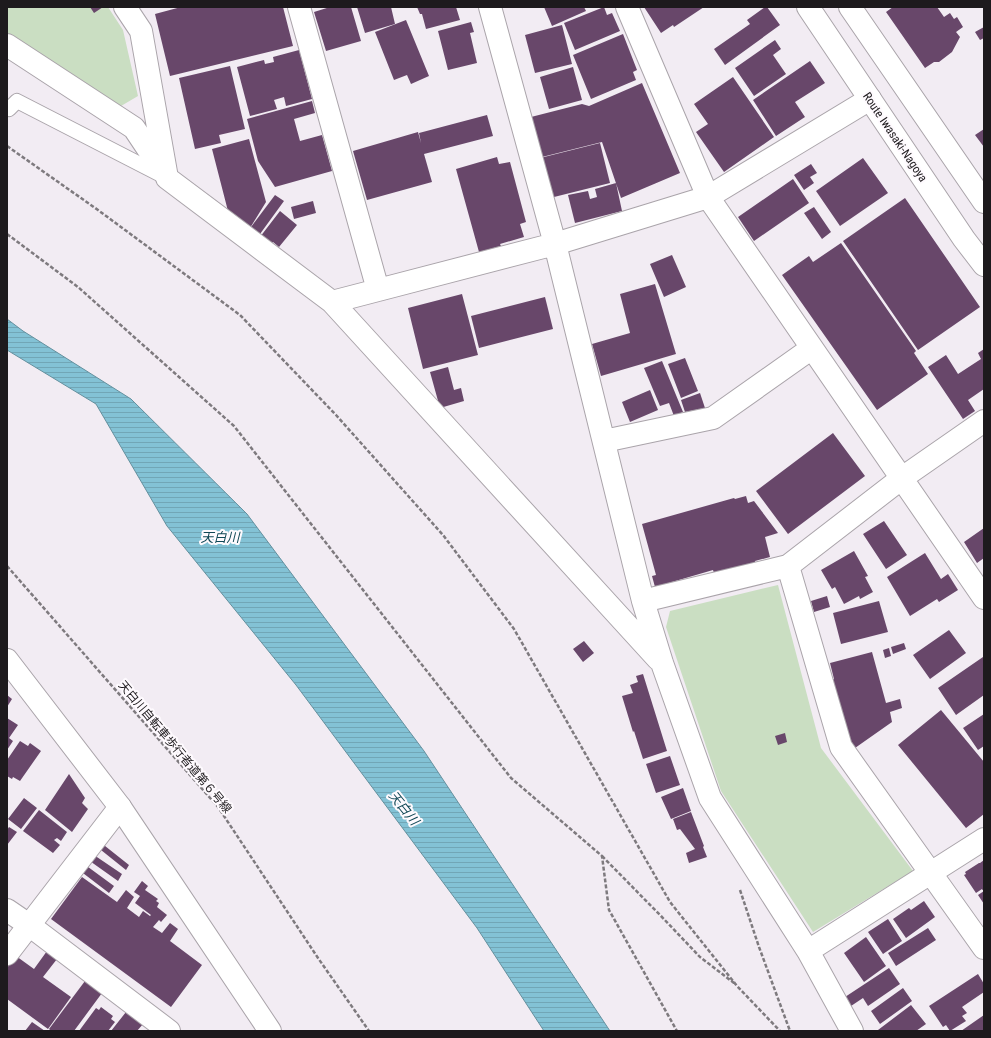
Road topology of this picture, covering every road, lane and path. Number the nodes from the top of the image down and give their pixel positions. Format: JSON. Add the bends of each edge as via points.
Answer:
{"nodes":[{"id":1,"x":125,"y":7,"type":"edge"},
{"id":2,"x":299,"y":7,"type":"edge"},
{"id":3,"x":490,"y":7,"type":"edge"},
{"id":4,"x":627,"y":7,"type":"edge"},
{"id":5,"x":808,"y":7,"type":"edge"},
{"id":6,"x":854,"y":9,"type":"edge"},
{"id":7,"x":7,"y":45,"type":"edge"},
{"id":8,"x":870,"y":99,"type":"junction"},
{"id":9,"x":7,"y":108,"type":"edge"},
{"id":10,"x":7,"y":146,"type":"edge"},
{"id":11,"x":167,"y":178,"type":"junction"},
{"id":12,"x":708,"y":197,"type":"junction"},
{"id":13,"x":984,"y":202,"type":"edge"},
{"id":14,"x":7,"y":234,"type":"edge"},
{"id":15,"x":555,"y":244,"type":"junction"},
{"id":16,"x":984,"y":265,"type":"edge"},
{"id":17,"x":378,"y":290,"type":"junction"},
{"id":18,"x":332,"y":302,"type":"junction"},
{"id":19,"x":812,"y":348,"type":"junction"},
{"id":20,"x":984,"y":421,"type":"edge"},
{"id":21,"x":604,"y":441,"type":"junction"},
{"id":22,"x":902,"y":478,"type":"junction"},
{"id":23,"x":7,"y":566,"type":"edge"},
{"id":24,"x":788,"y":566,"type":"junction"},
{"id":25,"x":984,"y":598,"type":"edge"},
{"id":26,"x":643,"y":601,"type":"junction"},
{"id":27,"x":7,"y":660,"type":"edge"},
{"id":28,"x":662,"y":663,"type":"junction"},
{"id":29,"x":120,"y":807,"type":"junction"},
{"id":30,"x":984,"y":839,"type":"edge"},
{"id":31,"x":602,"y":856,"type":"junction"},
{"id":32,"x":931,"y":873,"type":"junction"},
{"id":33,"x":7,"y":910,"type":"edge"},
{"id":34,"x":29,"y":926,"type":"junction"},
{"id":35,"x":984,"y":948,"type":"edge"},
{"id":36,"x":808,"y":951,"type":"junction"},
{"id":37,"x":7,"y":954,"type":"edge"},
{"id":38,"x":772,"y":983,"type":"dead end"},
{"id":39,"x":737,"y":986,"type":"junction"},
{"id":40,"x":264,"y":1028,"type":"edge"},
{"id":41,"x":169,"y":1031,"type":"edge"},
{"id":42,"x":369,"y":1031,"type":"edge"},
{"id":43,"x":677,"y":1031,"type":"edge"},
{"id":44,"x":780,"y":1031,"type":"edge"},
{"id":45,"x":790,"y":1031,"type":"edge"},
{"id":46,"x":852,"y":1031,"type":"edge"}],
"edges":[{"from":1,"to":11,"type":"street","via":[[141,31]]},
{"from":2,"to":17,"type":"street"},
{"from":3,"to":15,"type":"street"},
{"from":4,"to":12,"type":"street"},
{"from":5,"to":8,"type":"street","name":"Route Iwasaki-Nagoya"},
{"from":6,"to":13,"type":"street"},
{"from":7,"to":11,"type":"street","via":[[134,128]]},
{"from":8,"to":12,"type":"street"},
{"from":8,"to":16,"type":"street","name":"Route Iwasaki-Nagoya"},
{"from":9,"to":11,"type":"lane","via":[[17,101]]},
{"from":10,"to":39,"type":"path","via":[[240,315],[336,415],[443,536],[514,629],[670,902]]},
{"from":11,"to":18,"type":"street"},
{"from":12,"to":15,"type":"street"},
{"from":12,"to":19,"type":"street"},
{"from":14,"to":31,"type":"path","via":[[78,287],[234,426],[511,778]]},
{"from":15,"to":17,"type":"street"},
{"from":15,"to":21,"type":"street"},
{"from":17,"to":18,"type":"street"},
{"from":18,"to":28,"type":"street"},
{"from":19,"to":21,"type":"street","via":[[713,418]]},
{"from":19,"to":22,"type":"street"},
{"from":20,"to":22,"type":"street"},
{"from":21,"to":26,"type":"street"},
{"from":22,"to":24,"type":"street"},
{"from":22,"to":25,"type":"street"},
{"from":23,"to":42,"type":"path","name":"天白川自転車歩行者道第６号線","via":[[218,807]]},
{"from":24,"to":26,"type":"street"},
{"from":24,"to":32,"type":"street","via":[[841,747]]},
{"from":26,"to":28,"type":"street"},
{"from":27,"to":29,"type":"street"},
{"from":28,"to":36,"type":"street","via":[[710,798]]},
{"from":29,"to":34,"type":"street"},
{"from":29,"to":40,"type":"street"},
{"from":30,"to":32,"type":"street"},
{"from":31,"to":39,"type":"path","via":[[700,957]]},
{"from":31,"to":43,"type":"path","via":[[609,910]]},
{"from":32,"to":35,"type":"street"},
{"from":32,"to":36,"type":"street"},
{"from":33,"to":34,"type":"street"},
{"from":34,"to":37,"type":"street"},
{"from":34,"to":41,"type":"street"},
{"from":36,"to":46,"type":"street"},
{"from":38,"to":45,"type":"path"},
{"from":39,"to":44,"type":"path"}]}
